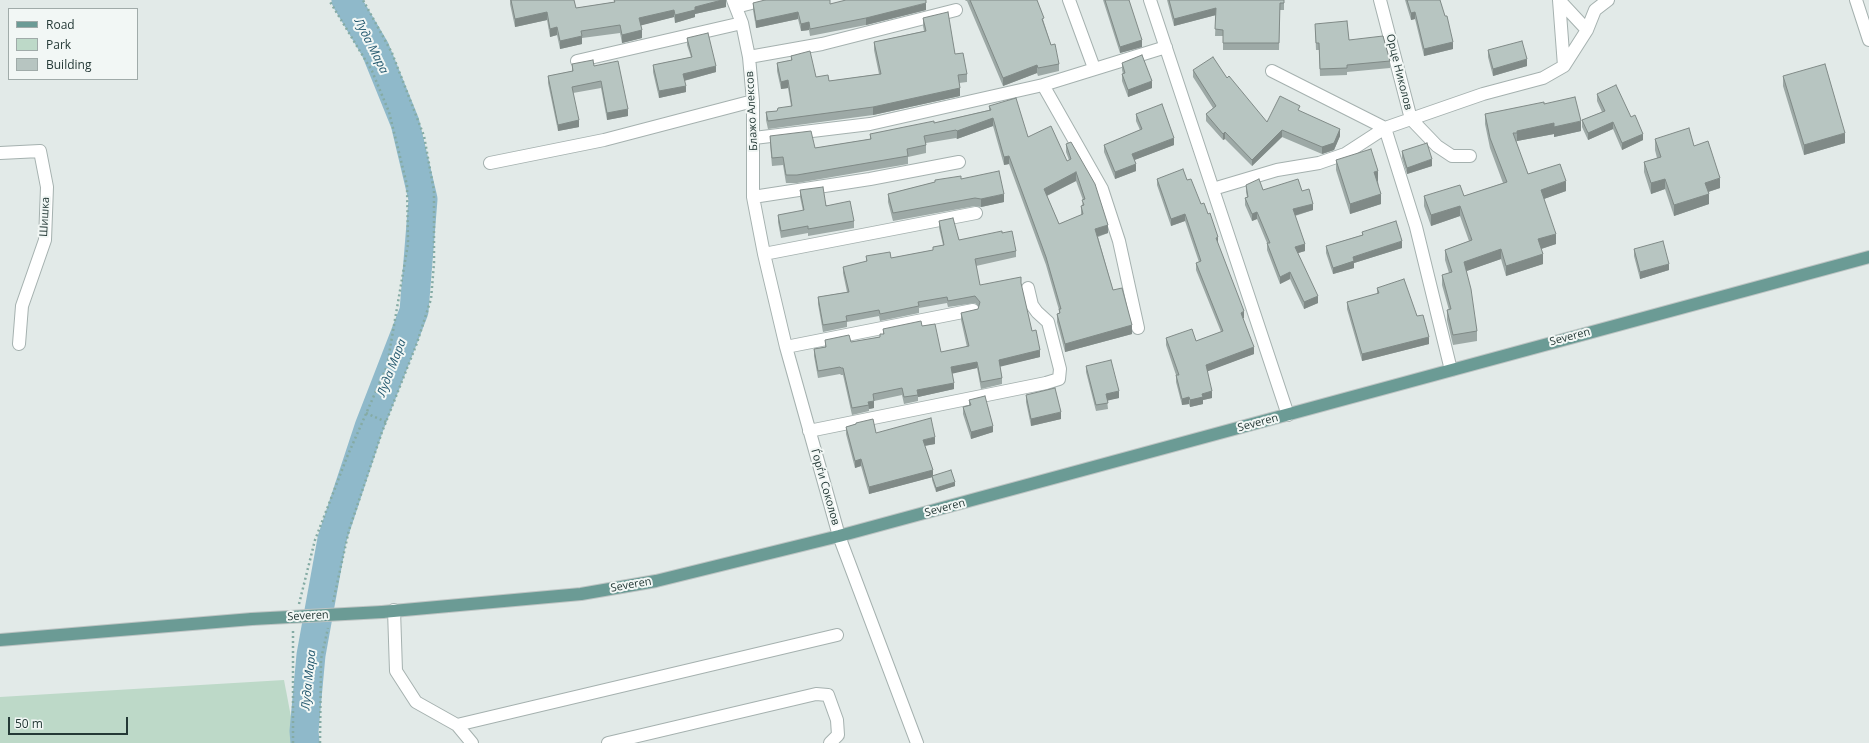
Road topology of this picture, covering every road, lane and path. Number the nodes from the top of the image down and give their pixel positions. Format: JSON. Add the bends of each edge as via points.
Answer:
{"nodes":[{"id":1,"x":329,"y":0,"type":"edge"},
{"id":2,"x":363,"y":0,"type":"edge"},
{"id":3,"x":763,"y":0,"type":"edge"},
{"id":4,"x":1069,"y":0,"type":"edge"},
{"id":5,"x":1150,"y":0,"type":"edge"},
{"id":6,"x":1380,"y":0,"type":"edge"},
{"id":7,"x":1559,"y":0,"type":"edge"},
{"id":8,"x":1608,"y":0,"type":"edge"},
{"id":9,"x":1856,"y":0,"type":"edge"},
{"id":10,"x":735,"y":3,"type":"edge"},
{"id":11,"x":956,"y":10,"type":"dead end"},
{"id":12,"x":742,"y":23,"type":"junction"},
{"id":13,"x":1587,"y":30,"type":"junction"},
{"id":14,"x":1869,"y":40,"type":"edge"},
{"id":15,"x":1166,"y":47,"type":"junction"},
{"id":16,"x":749,"y":57,"type":"junction"},
{"id":17,"x":577,"y":61,"type":"dead end"},
{"id":18,"x":1564,"y":66,"type":"junction"},
{"id":19,"x":1094,"y":68,"type":"junction"},
{"id":20,"x":1272,"y":71,"type":"dead end"},
{"id":21,"x":1043,"y":85,"type":"junction"},
{"id":22,"x":753,"y":101,"type":"junction"},
{"id":23,"x":1411,"y":119,"type":"junction"},
{"id":24,"x":1385,"y":128,"type":"junction"},
{"id":25,"x":754,"y":138,"type":"junction"},
{"id":26,"x":0,"y":153,"type":"edge"},
{"id":27,"x":1470,"y":156,"type":"dead end"},
{"id":28,"x":490,"y":162,"type":"dead end"},
{"id":29,"x":959,"y":162,"type":"dead end"},
{"id":30,"x":1213,"y":189,"type":"junction"},
{"id":31,"x":753,"y":197,"type":"junction"},
{"id":32,"x":976,"y":213,"type":"dead end"},
{"id":33,"x":757,"y":223,"type":"joint"},
{"id":34,"x":764,"y":254,"type":"junction"},
{"id":35,"x":1869,"y":257,"type":"edge"},
{"id":36,"x":1028,"y":288,"type":"dead end"},
{"id":37,"x":973,"y":310,"type":"edge"},
{"id":38,"x":1138,"y":328,"type":"dead end"},
{"id":39,"x":19,"y":344,"type":"dead end"},
{"id":40,"x":786,"y":346,"type":"junction"},
{"id":41,"x":1451,"y":370,"type":"junction"},
{"id":42,"x":366,"y":413,"type":"junction"},
{"id":43,"x":1288,"y":415,"type":"junction"},
{"id":44,"x":386,"y":422,"type":"junction"},
{"id":45,"x":809,"y":431,"type":"junction"},
{"id":46,"x":839,"y":536,"type":"junction"},
{"id":47,"x":332,"y":606,"type":"dead end"},
{"id":48,"x":297,"y":611,"type":"dead end"},
{"id":49,"x":388,"y":611,"type":"junction"},
{"id":50,"x":329,"y":621,"type":"dead end"},
{"id":51,"x":294,"y":626,"type":"dead end"},
{"id":52,"x":837,"y":635,"type":"dead end"},
{"id":53,"x":0,"y":640,"type":"edge"},
{"id":54,"x":457,"y":725,"type":"junction"},
{"id":55,"x":293,"y":743,"type":"edge"},
{"id":56,"x":320,"y":743,"type":"edge"},
{"id":57,"x":472,"y":743,"type":"edge"},
{"id":58,"x":608,"y":743,"type":"edge"},
{"id":59,"x":830,"y":743,"type":"edge"},
{"id":60,"x":917,"y":743,"type":"edge"}],
"edges":[{"from":1,"to":42,"type":"path","via":[[375,77],[389,112],[407,185],[408,244],[387,366]]},
{"from":2,"to":44,"type":"path","via":[[392,53],[424,136],[434,191],[434,263],[430,299],[417,343]]},
{"from":3,"to":10,"type":"street"},
{"from":4,"to":19,"type":"street"},
{"from":5,"to":15,"type":"street"},
{"from":6,"to":23,"type":"street","name":"Орце Николов"},
{"from":7,"to":13,"type":"street"},
{"from":7,"to":18,"type":"street"},
{"from":8,"to":13,"type":"street","via":[[1594,10]]},
{"from":9,"to":14,"type":"street"},
{"from":10,"to":12,"type":"street","name":"Блажо Алексов"},
{"from":11,"to":16,"type":"street","via":[[822,44]]},
{"from":12,"to":16,"type":"street","name":"Блажо Алексов"},
{"from":12,"to":17,"type":"street"},
{"from":13,"to":18,"type":"street"},
{"from":15,"to":19,"type":"street"},
{"from":15,"to":30,"type":"street"},
{"from":16,"to":22,"type":"street","name":"Блажо Алексов"},
{"from":18,"to":23,"type":"street","via":[[1543,78],[1483,94]]},
{"from":19,"to":21,"type":"street"},
{"from":20,"to":24,"type":"street"},
{"from":21,"to":25,"type":"street","via":[[870,124]]},
{"from":21,"to":38,"type":"street","via":[[1102,189],[1119,241]]},
{"from":22,"to":25,"type":"street","name":"Блажо Алексов"},
{"from":22,"to":28,"type":"street","via":[[604,140]]},
{"from":23,"to":24,"type":"street"},
{"from":23,"to":27,"type":"street","name":"Орце Николов","via":[[1420,130],[1452,156]]},
{"from":24,"to":30,"type":"street","via":[[1345,154],[1319,163],[1277,170]]},
{"from":24,"to":41,"type":"street","via":[[1416,226]]},
{"from":25,"to":31,"type":"street","name":"Блажо Алексов"},
{"from":26,"to":39,"type":"street","name":"Шишка","via":[[40,151],[47,186],[44,240],[22,306]]},
{"from":29,"to":31,"type":"street"},
{"from":30,"to":43,"type":"street"},
{"from":31,"to":33,"type":"street","name":"Блажо Алексов"},
{"from":32,"to":34,"type":"street"},
{"from":33,"to":34,"type":"street","name":"Ѓорѓи Соколов"},
{"from":34,"to":40,"type":"street","name":"Ѓорѓи Соколов"},
{"from":35,"to":41,"type":"main road","name":"Severen"},
{"from":36,"to":45,"type":"street","via":[[1032,305],[1048,322],[1060,369],[1060,379]]},
{"from":37,"to":40,"type":"street"},
{"from":40,"to":45,"type":"street","name":"Ѓорѓи Соколов"},
{"from":41,"to":43,"type":"main road","name":"Severen"},
{"from":42,"to":44,"type":"path"},
{"from":42,"to":48,"type":"path","via":[[315,540]]},
{"from":43,"to":46,"type":"main road","name":"Severen"},
{"from":44,"to":47,"type":"path","via":[[349,530]]},
{"from":45,"to":46,"type":"street","name":"Ѓорѓи Соколов"},
{"from":46,"to":49,"type":"main road","name":"Severen","via":[[656,581],[581,594]]},
{"from":46,"to":60,"type":"street","name":"Ѓорѓи Соколов"},
{"from":49,"to":53,"type":"main road","name":"Severen","bridge":true,"via":[[252,619]]},
{"from":49,"to":54,"type":"street","via":[[396,671],[416,702]]},
{"from":50,"to":56,"type":"path","via":[[321,659]]},
{"from":51,"to":55,"type":"path"},
{"from":52,"to":54,"type":"street"},
{"from":54,"to":57,"type":"street"},
{"from":58,"to":59,"type":"street","via":[[816,694],[828,695],[837,720],[838,735]]}]}
